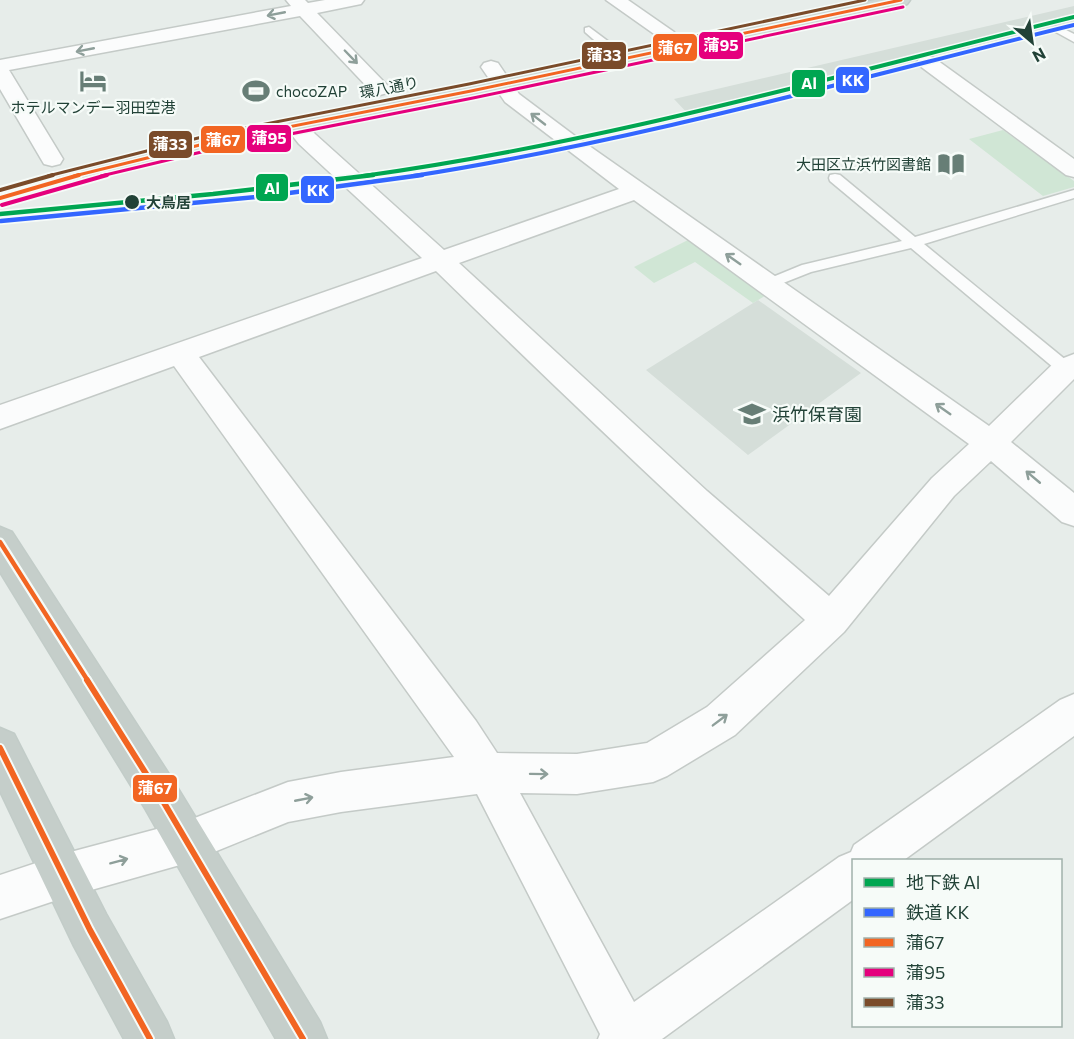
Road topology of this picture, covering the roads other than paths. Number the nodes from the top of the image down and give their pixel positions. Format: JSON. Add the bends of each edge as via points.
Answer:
{"nodes":[{"id":1,"x":355,"y":0,"type":"edge"},
{"id":2,"x":816,"y":0,"type":"edge"},
{"id":3,"x":901,"y":0,"type":"edge"},
{"id":4,"x":299,"y":5,"type":"edge"},
{"id":5,"x":626,"y":5,"type":"edge"},
{"id":6,"x":1058,"y":29,"type":"dead end"},
{"id":7,"x":589,"y":30,"type":"dead end"},
{"id":8,"x":664,"y":32,"type":"junction"},
{"id":9,"x":1074,"y":39,"type":"edge"},
{"id":10,"x":604,"y":44,"type":"junction"},
{"id":11,"x":927,"y":62,"type":"dead end"},
{"id":12,"x":0,"y":66,"type":"edge"},
{"id":13,"x":0,"y":72,"type":"edge"},
{"id":14,"x":496,"y":75,"type":"junction"},
{"id":15,"x":380,"y":89,"type":"junction"},
{"id":16,"x":295,"y":125,"type":"junction"},
{"id":17,"x":52,"y":159,"type":"junction"},
{"id":18,"x":1074,"y":170,"type":"edge"},
{"id":19,"x":0,"y":175,"type":"edge"},
{"id":20,"x":835,"y":178,"type":"dead end"},
{"id":21,"x":636,"y":191,"type":"junction"},
{"id":22,"x":1074,"y":194,"type":"edge"},
{"id":23,"x":0,"y":198,"type":"edge"},
{"id":24,"x":912,"y":243,"type":"junction"},
{"id":25,"x":440,"y":260,"type":"junction"},
{"id":26,"x":768,"y":284,"type":"junction"},
{"id":27,"x":179,"y":352,"type":"junction"},
{"id":28,"x":1070,"y":367,"type":"edge"},
{"id":29,"x":0,"y":417,"type":"edge"},
{"id":30,"x":991,"y":443,"type":"junction"},
{"id":31,"x":1074,"y":512,"type":"edge"},
{"id":32,"x":0,"y":542,"type":"edge"},
{"id":33,"x":831,"y":620,"type":"junction"},
{"id":34,"x":1074,"y":713,"type":"edge"},
{"id":35,"x":0,"y":748,"type":"edge"},
{"id":36,"x":487,"y":773,"type":"junction"},
{"id":37,"x":187,"y":842,"type":"junction"},
{"id":38,"x":872,"y":859,"type":"edge"},
{"id":39,"x":852,"y":873,"type":"edge"},
{"id":40,"x":63,"y":876,"type":"junction"},
{"id":41,"x":0,"y":897,"type":"edge"},
{"id":42,"x":625,"y":1038,"type":"edge"},
{"id":43,"x":150,"y":1039,"type":"edge"},
{"id":44,"x":303,"y":1039,"type":"edge"}],
"edges":[{"from":1,"to":4,"type":"street"},
{"from":2,"to":8,"type":"main road","name":"環八通り"},
{"from":3,"to":14,"type":"main road","name":"環八通り"},
{"from":4,"to":12,"type":"street","one_way":true},
{"from":4,"to":15,"type":"street","one_way":true},
{"from":5,"to":8,"type":"street"},
{"from":6,"to":9,"type":"lane"},
{"from":7,"to":10,"type":"lane"},
{"from":8,"to":10,"type":"main road","name":"環八通り"},
{"from":10,"to":14,"type":"main road","name":"環八通り"},
{"from":11,"to":18,"type":"street"},
{"from":13,"to":17,"type":"street"},
{"from":14,"to":15,"type":"main road","name":"環八通り"},
{"from":14,"to":16,"type":"main road","name":"環八通り"},
{"from":21,"to":14,"type":"street","one_way":true,"via":[[522,107]]},
{"from":15,"to":17,"type":"main road","name":"環八通り","via":[[231,117]]},
{"from":16,"to":23,"type":"main road","name":"環八通り","via":[[138,159]]},
{"from":16,"to":25,"type":"street"},
{"from":17,"to":19,"type":"main road","name":"環八通り"},
{"from":20,"to":24,"type":"lane"},
{"from":21,"to":25,"type":"street"},
{"from":26,"to":21,"type":"street","one_way":true},
{"from":22,"to":24,"type":"lane"},
{"from":24,"to":26,"type":"lane","via":[[807,268]]},
{"from":24,"to":28,"type":"lane"},
{"from":25,"to":27,"type":"street"},
{"from":25,"to":33,"type":"street","via":[[696,501]]},
{"from":30,"to":26,"type":"street","one_way":true},
{"from":27,"to":29,"type":"street"},
{"from":27,"to":36,"type":"street"},
{"from":28,"to":30,"type":"street"},
{"from":31,"to":30,"type":"street","one_way":true},
{"from":30,"to":33,"type":"street","via":[[943,487]]},
{"from":32,"to":37,"type":"highway"},
{"from":36,"to":33,"type":"street","one_way":true,"via":[[577,774],[653,762],[721,720]]},
{"from":34,"to":38,"type":"street"},
{"from":35,"to":40,"type":"highway"},
{"from":37,"to":36,"type":"street","one_way":true,"via":[[288,802]]},
{"from":36,"to":42,"type":"street"},
{"from":40,"to":37,"type":"street","one_way":true},
{"from":37,"to":44,"type":"highway"},
{"from":39,"to":42,"type":"street"},
{"from":40,"to":41,"type":"street"},
{"from":40,"to":43,"type":"highway"}]}
